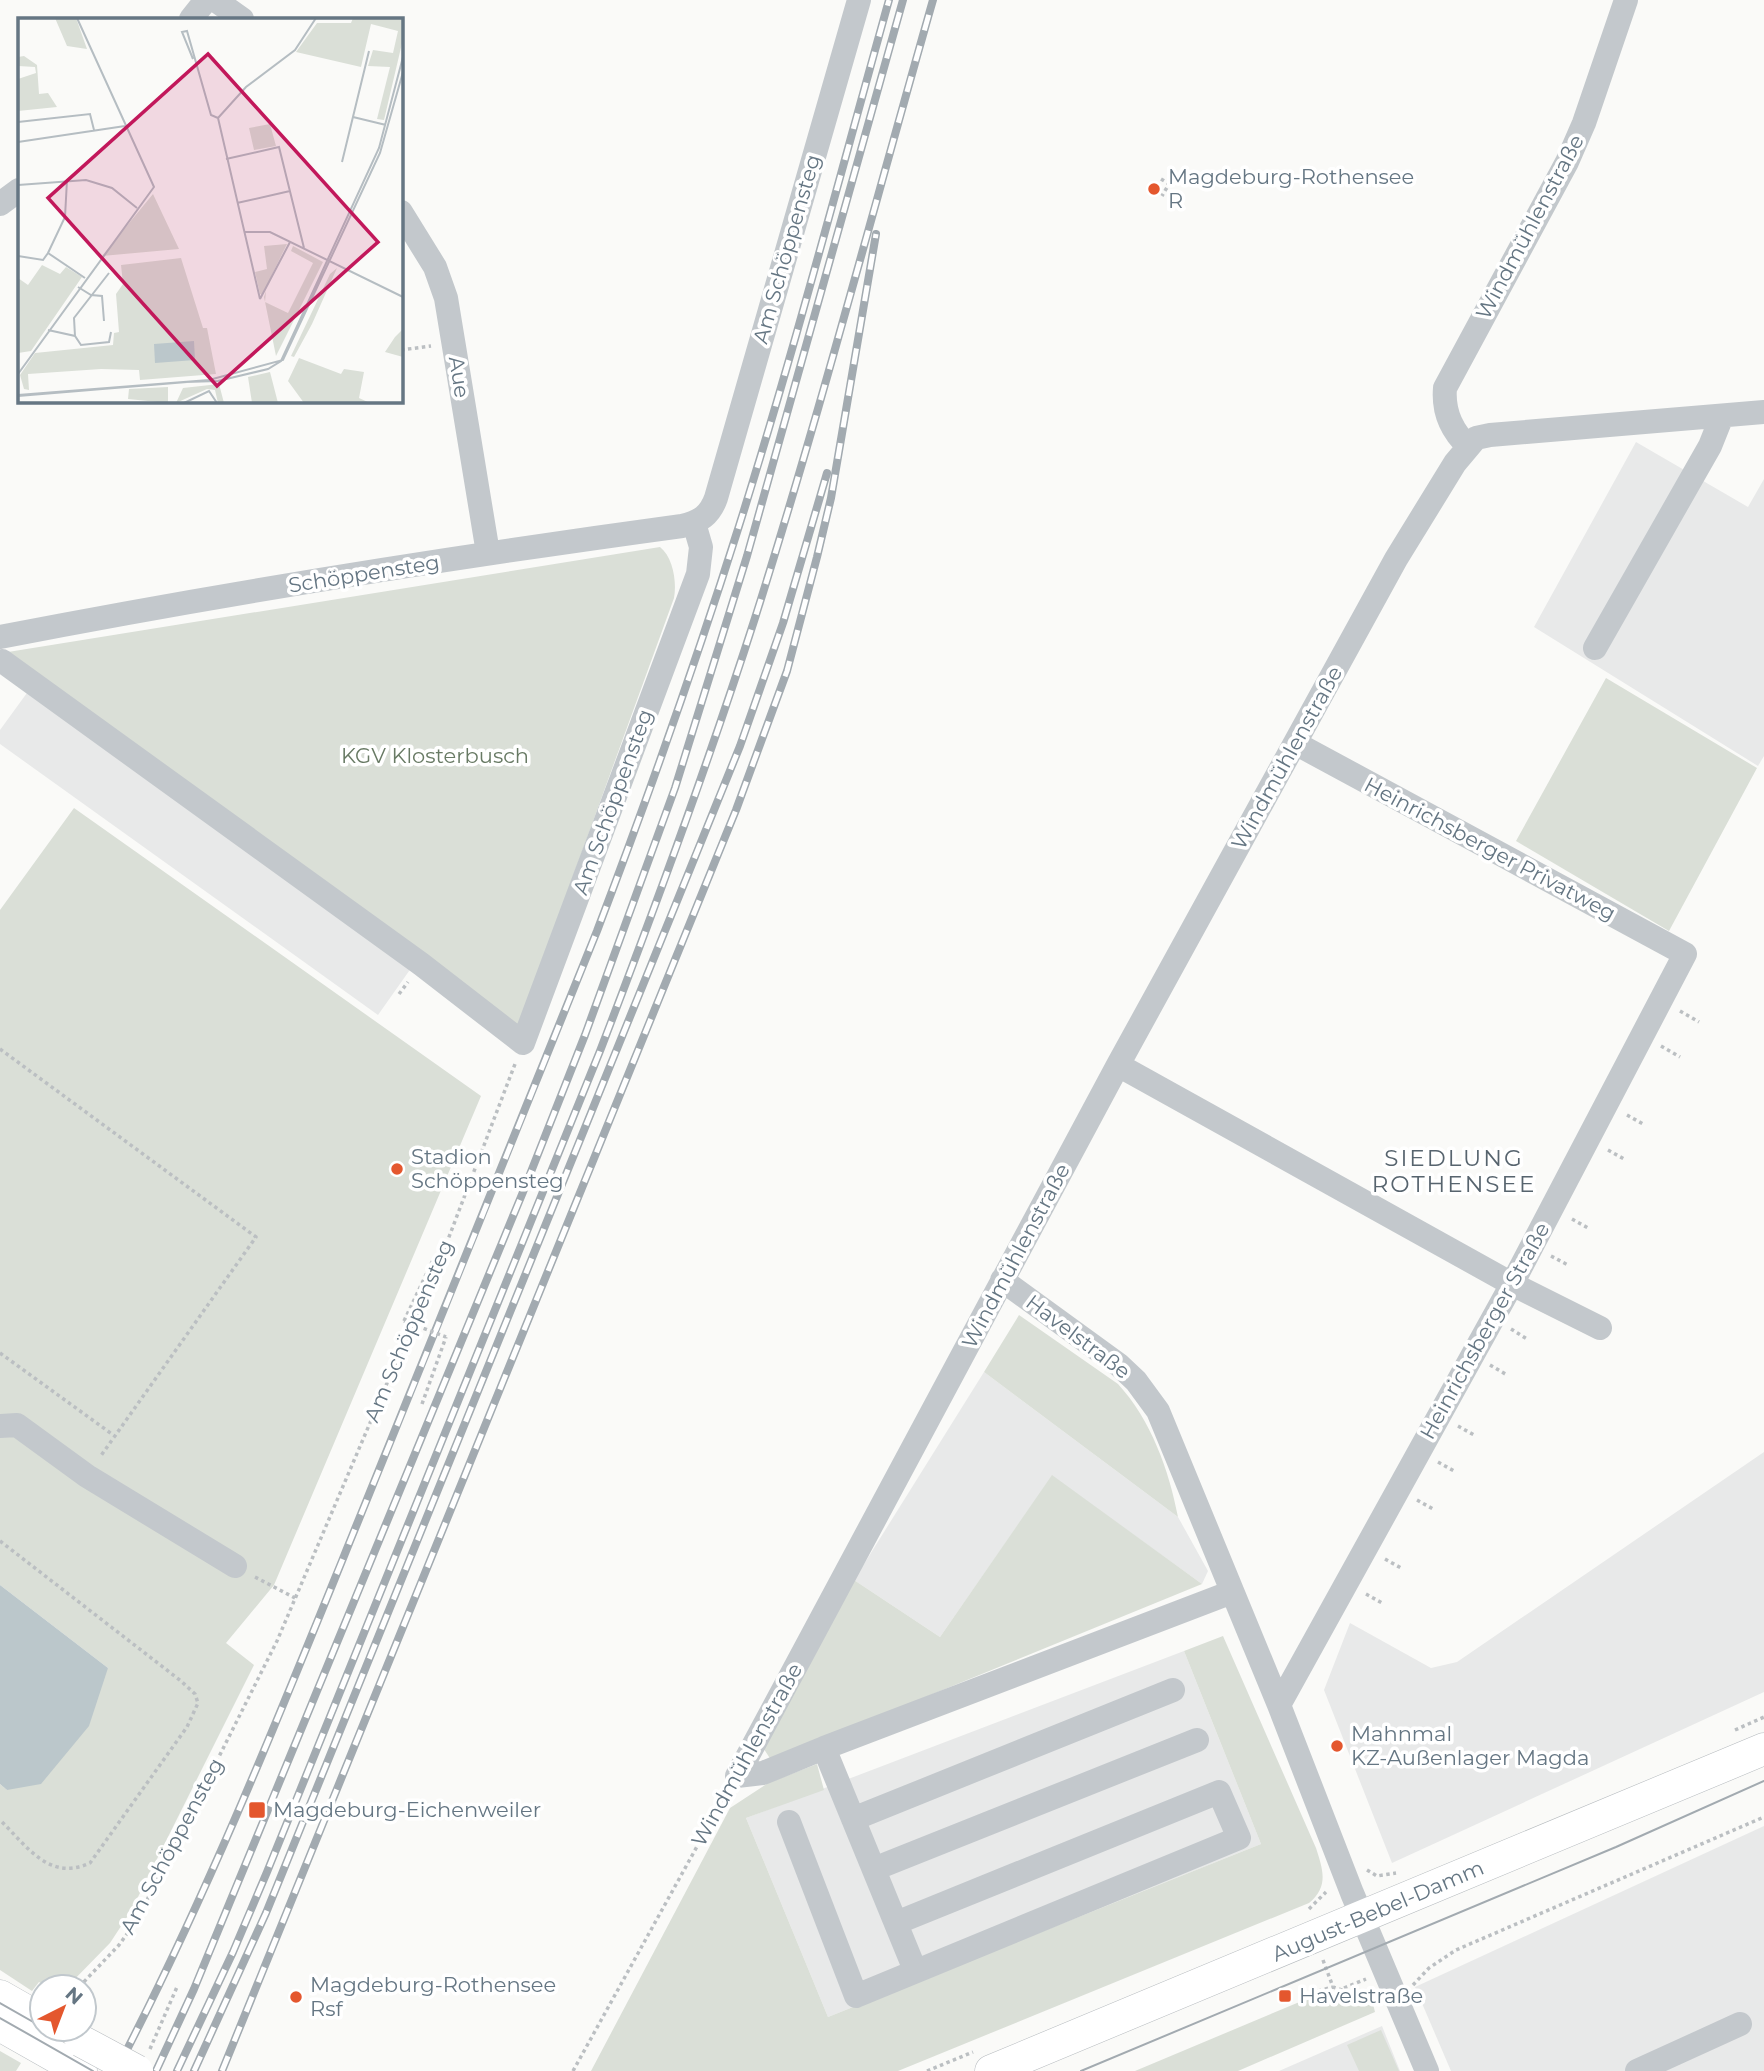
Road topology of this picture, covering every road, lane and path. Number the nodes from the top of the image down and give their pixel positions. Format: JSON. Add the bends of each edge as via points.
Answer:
{"nodes":[{"id":1,"x":206,"y":0,"type":"edge"},
{"id":2,"x":215,"y":0,"type":"edge"},
{"id":3,"x":859,"y":0,"type":"edge"},
{"id":4,"x":1626,"y":0,"type":"edge"},
{"id":5,"x":192,"y":18,"type":"edge"},
{"id":6,"x":241,"y":18,"type":"edge"},
{"id":7,"x":1161,"y":179,"type":"dead end"},
{"id":8,"x":18,"y":191,"type":"edge"},
{"id":9,"x":1161,"y":196,"type":"dead end"},
{"id":10,"x":0,"y":204,"type":"edge"},
{"id":11,"x":402,"y":214,"type":"edge"},
{"id":12,"x":454,"y":343,"type":"junction"},
{"id":13,"x":402,"y":350,"type":"edge"},
{"id":14,"x":1764,"y":412,"type":"edge"},
{"id":15,"x":1722,"y":416,"type":"junction"},
{"id":16,"x":1468,"y":446,"type":"junction"},
{"id":17,"x":694,"y":523,"type":"junction"},
{"id":18,"x":488,"y":553,"type":"junction"},
{"id":19,"x":1595,"y":648,"type":"dead end"},
{"id":20,"x":1,"y":649,"type":"edge"},
{"id":21,"x":1295,"y":743,"type":"junction"},
{"id":22,"x":1685,"y":954,"type":"joint"},
{"id":23,"x":1678,"y":1010,"type":"dead end"},
{"id":24,"x":1699,"y":1022,"type":"dead end"},
{"id":25,"x":523,"y":1043,"type":"junction"},
{"id":26,"x":1660,"y":1045,"type":"dead end"},
{"id":27,"x":0,"y":1049,"type":"edge"},
{"id":28,"x":1680,"y":1057,"type":"dead end"},
{"id":29,"x":1118,"y":1065,"type":"junction"},
{"id":30,"x":1623,"y":1113,"type":"dead end"},
{"id":31,"x":1643,"y":1124,"type":"dead end"},
{"id":32,"x":1604,"y":1148,"type":"dead end"},
{"id":33,"x":1624,"y":1159,"type":"dead end"},
{"id":34,"x":1567,"y":1216,"type":"dead end"},
{"id":35,"x":1588,"y":1228,"type":"dead end"},
{"id":36,"x":447,"y":1243,"type":"junction"},
{"id":37,"x":1546,"y":1253,"type":"dead end"},
{"id":38,"x":1568,"y":1265,"type":"dead end"},
{"id":39,"x":1002,"y":1280,"type":"junction"},
{"id":40,"x":1512,"y":1284,"type":"junction"},
{"id":41,"x":1506,"y":1327,"type":"dead end"},
{"id":42,"x":1600,"y":1328,"type":"dead end"},
{"id":43,"x":1527,"y":1339,"type":"dead end"},
{"id":44,"x":0,"y":1353,"type":"edge"},
{"id":45,"x":1487,"y":1363,"type":"dead end"},
{"id":46,"x":1507,"y":1375,"type":"dead end"},
{"id":47,"x":422,"y":1404,"type":"dead end"},
{"id":48,"x":1454,"y":1423,"type":"dead end"},
{"id":49,"x":0,"y":1426,"type":"edge"},
{"id":50,"x":1474,"y":1435,"type":"dead end"},
{"id":51,"x":116,"y":1437,"type":"junction"},
{"id":52,"x":1434,"y":1460,"type":"dead end"},
{"id":53,"x":1454,"y":1471,"type":"dead end"},
{"id":54,"x":87,"y":1476,"type":"junction"},
{"id":55,"x":1413,"y":1498,"type":"dead end"},
{"id":56,"x":1433,"y":1509,"type":"dead end"},
{"id":57,"x":0,"y":1541,"type":"edge"},
{"id":58,"x":1381,"y":1557,"type":"dead end"},
{"id":59,"x":235,"y":1566,"type":"joint"},
{"id":60,"x":1401,"y":1569,"type":"dead end"},
{"id":61,"x":1232,"y":1591,"type":"junction"},
{"id":62,"x":1362,"y":1592,"type":"dead end"},
{"id":63,"x":295,"y":1598,"type":"junction"},
{"id":64,"x":1382,"y":1603,"type":"dead end"},
{"id":65,"x":1172,"y":1690,"type":"dead end"},
{"id":66,"x":1279,"y":1705,"type":"junction"},
{"id":67,"x":1197,"y":1740,"type":"dead end"},
{"id":68,"x":824,"y":1748,"type":"junction"},
{"id":69,"x":1764,"y":1749,"type":"edge"},
{"id":70,"x":737,"y":1776,"type":"junction"},
{"id":71,"x":1764,"y":1817,"type":"edge"},
{"id":72,"x":853,"y":1819,"type":"junction"},
{"id":73,"x":0,"y":1821,"type":"edge"},
{"id":74,"x":789,"y":1822,"type":"dead end"},
{"id":75,"x":1362,"y":1867,"type":"dead end"},
{"id":76,"x":874,"y":1869,"type":"junction"},
{"id":77,"x":1401,"y":1872,"type":"dead end"},
{"id":78,"x":1328,"y":1887,"type":"dead end"},
{"id":79,"x":1304,"y":1913,"type":"dead end"},
{"id":80,"x":1363,"y":1917,"type":"junction"},
{"id":81,"x":896,"y":1923,"type":"junction"},
{"id":82,"x":1322,"y":1959,"type":"dead end"},
{"id":83,"x":915,"y":1970,"type":"junction"},
{"id":84,"x":92,"y":1973,"type":"edge"},
{"id":85,"x":177,"y":1987,"type":"dead end"},
{"id":86,"x":1333,"y":1987,"type":"junction"},
{"id":87,"x":1318,"y":1991,"type":"dead end"},
{"id":88,"x":0,"y":1996,"type":"edge"},
{"id":89,"x":1388,"y":1998,"type":"junction"},
{"id":90,"x":28,"y":2012,"type":"edge"},
{"id":91,"x":1740,"y":2024,"type":"dead end"},
{"id":92,"x":0,"y":2025,"type":"edge"},
{"id":93,"x":72,"y":2051,"type":"edge"},
{"id":94,"x":144,"y":2058,"type":"edge"},
{"id":95,"x":573,"y":2071,"type":"edge"},
{"id":96,"x":991,"y":2071,"type":"edge"},
{"id":97,"x":1427,"y":2071,"type":"edge"},
{"id":98,"x":1637,"y":2071,"type":"edge"}],
"edges":[{"from":1,"to":5,"type":"street"},
{"from":2,"to":6,"type":"street"},
{"from":3,"to":17,"type":"street","name":"Am Schöppensteg","via":[[716,498],[706,516]]},
{"from":4,"to":16,"type":"street","name":"Windmühlenstraße","via":[[1567,162],[1445,388],[1447,414]]},
{"from":7,"to":9,"type":"path","via":[[1169,184]]},
{"from":8,"to":10,"type":"street"},
{"from":11,"to":12,"type":"street","name":"Aue","via":[[439,277]]},
{"from":12,"to":13,"type":"path"},
{"from":12,"to":18,"type":"street","name":"Aue"},
{"from":14,"to":15,"type":"street"},
{"from":15,"to":16,"type":"street","via":[[1490,435],[1476,438]]},
{"from":15,"to":19,"type":"street","via":[[1710,446]]},
{"from":16,"to":21,"type":"street","name":"Windmühlenstraße","via":[[1396,559]]},
{"from":17,"to":18,"type":"street","name":"Schöppensteg"},
{"from":17,"to":25,"type":"street","name":"Am Schöppensteg","via":[[701,547],[698,573]]},
{"from":18,"to":20,"type":"street","name":"Schöppensteg","via":[[121,613]]},
{"from":20,"to":25,"type":"street"},
{"from":21,"to":22,"type":"street","name":"Heinrichsberger Privatweg"},
{"from":21,"to":29,"type":"street","name":"Windmühlenstraße"},
{"from":22,"to":40,"type":"street","name":"Heinrichsberger Straße"},
{"from":23,"to":24,"type":"path"},
{"from":25,"to":36,"type":"path","name":"Am Schöppensteg"},
{"from":26,"to":28,"type":"path"},
{"from":27,"to":51,"type":"path","via":[[256,1237]]},
{"from":29,"to":39,"type":"street","name":"Windmühlenstraße"},
{"from":29,"to":40,"type":"street"},
{"from":30,"to":31,"type":"path"},
{"from":32,"to":33,"type":"path"},
{"from":34,"to":35,"type":"path"},
{"from":36,"to":47,"type":"path","bridge":true,"via":[[434,1258],[404,1321],[446,1337]]},
{"from":36,"to":63,"type":"path","name":"Am Schöppensteg","via":[[410,1339]]},
{"from":37,"to":38,"type":"path"},
{"from":39,"to":61,"type":"street","name":"Havelstraße","via":[[1119,1365],[1144,1391],[1173,1445]]},
{"from":39,"to":70,"type":"street","name":"Windmühlenstraße"},
{"from":40,"to":42,"type":"street"},
{"from":40,"to":66,"type":"street","name":"Heinrichsberger Straße"},
{"from":41,"to":43,"type":"path"},
{"from":44,"to":51,"type":"path"},
{"from":45,"to":46,"type":"path"},
{"from":48,"to":50,"type":"path"},
{"from":49,"to":54,"type":"street","via":[[17,1424]]},
{"from":51,"to":54,"type":"path"},
{"from":52,"to":53,"type":"path"},
{"from":54,"to":59,"type":"street"},
{"from":55,"to":56,"type":"path"},
{"from":57,"to":73,"type":"path","via":[[181,1681],[198,1703],[187,1727],[90,1863],[76,1870],[60,1870],[44,1862]]},
{"from":58,"to":60,"type":"path"},
{"from":59,"to":63,"type":"path"},
{"from":61,"to":66,"type":"street","name":"Havelstraße"},
{"from":61,"to":68,"type":"street"},
{"from":62,"to":64,"type":"path"},
{"from":63,"to":84,"type":"path","name":"Am Schöppensteg","via":[[137,1920]]},
{"from":65,"to":72,"type":"street"},
{"from":66,"to":80,"type":"street","name":"Havelstraße"},
{"from":67,"to":76,"type":"street"},
{"from":68,"to":70,"type":"street","via":[[763,1773]]},
{"from":68,"to":72,"type":"street"},
{"from":69,"to":80,"type":"main road","name":"August-Bebel-Damm"},
{"from":70,"to":95,"type":"path","name":"Windmühlenstraße"},
{"from":71,"to":89,"type":"path","via":[[1456,1950],[1429,1968],[1412,1987]]},
{"from":72,"to":76,"type":"street"},
{"from":74,"to":83,"type":"street","via":[[856,1996]]},
{"from":75,"to":77,"type":"path","name":"August-Bebel-Damm","via":[[1377,1876]]},
{"from":76,"to":81,"type":"street"},
{"from":78,"to":79,"type":"path","name":"August-Bebel-Damm"},
{"from":80,"to":89,"type":"street","name":"Havelstraße"},
{"from":80,"to":96,"type":"main road","name":"August-Bebel-Damm"},
{"from":81,"to":83,"type":"street"},
{"from":81,"to":83,"type":"street","via":[[1219,1792],[1240,1838]]},
{"from":82,"to":86,"type":"path"},
{"from":85,"to":94,"type":"path"},
{"from":86,"to":87,"type":"path"},
{"from":86,"to":89,"type":"path"},
{"from":88,"to":90,"type":"main road"},
{"from":89,"to":97,"type":"street","name":"Havelstraße"},
{"from":91,"to":98,"type":"street"},
{"from":92,"to":93,"type":"main road"},
{"from":93,"to":94,"type":"main road","bridge":true}]}
